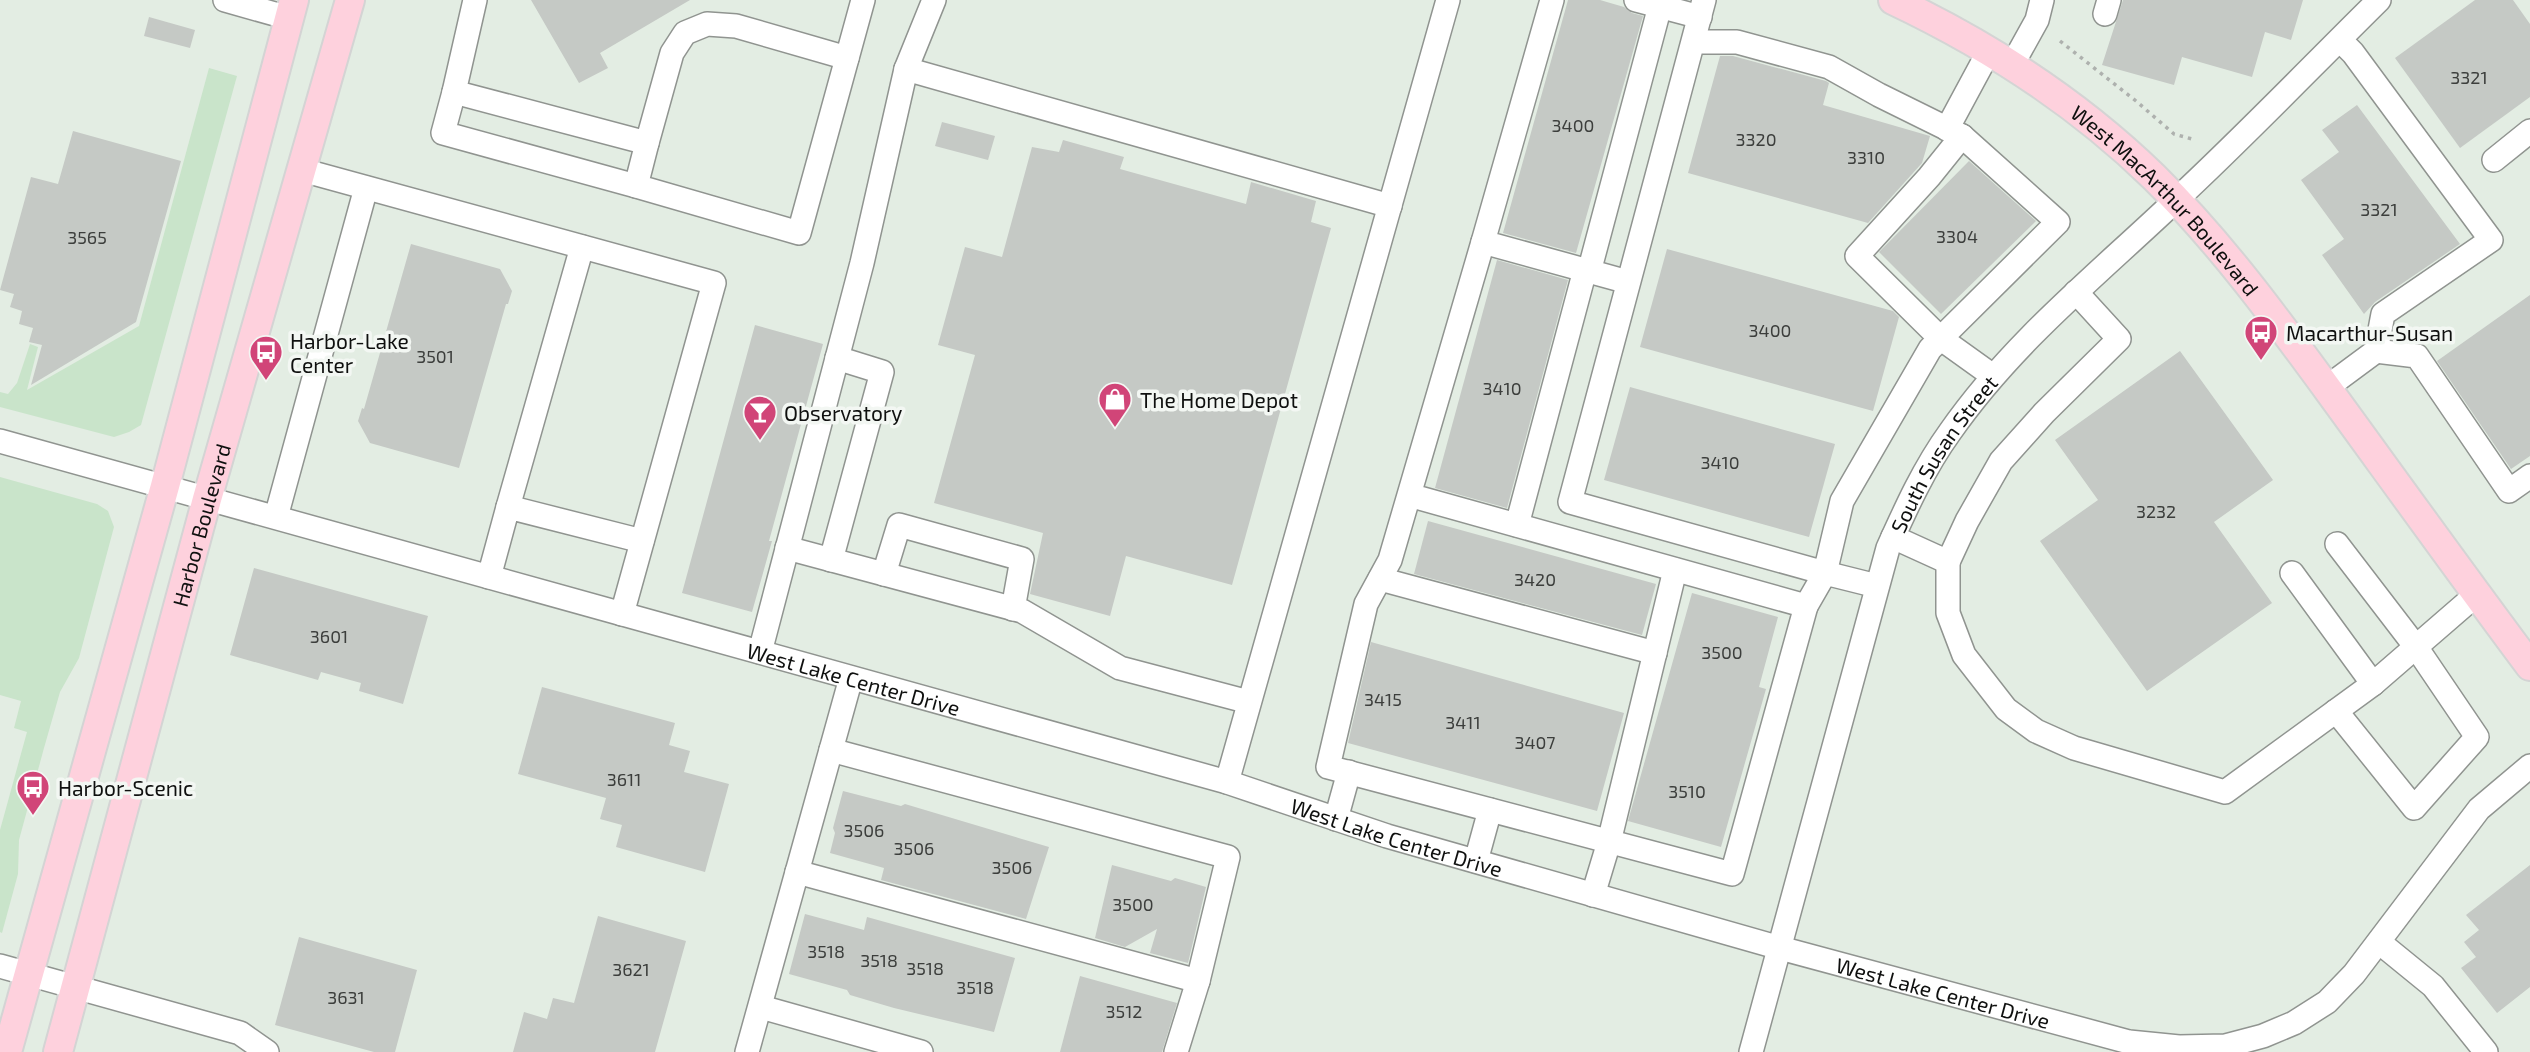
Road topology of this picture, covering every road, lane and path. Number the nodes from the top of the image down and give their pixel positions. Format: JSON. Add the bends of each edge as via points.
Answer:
{"nodes":[{"id":1,"x":225,"y":0,"type":"edge"},
{"id":2,"x":350,"y":0,"type":"edge"},
{"id":3,"x":475,"y":0,"type":"edge"},
{"id":4,"x":863,"y":0,"type":"edge"},
{"id":5,"x":934,"y":0,"type":"edge"},
{"id":6,"x":1448,"y":0,"type":"edge"},
{"id":7,"x":1552,"y":0,"type":"edge"},
{"id":8,"x":1636,"y":0,"type":"edge"},
{"id":9,"x":1893,"y":0,"type":"edge"},
{"id":10,"x":2042,"y":0,"type":"edge"},
{"id":11,"x":2376,"y":1,"type":"edge"},
{"id":12,"x":1660,"y":6,"type":"junction"},
{"id":13,"x":292,"y":9,"type":"edge"},
{"id":14,"x":1702,"y":9,"type":"edge"},
{"id":15,"x":2340,"y":40,"type":"junction"},
{"id":16,"x":2060,"y":41,"type":"dead end"},
{"id":17,"x":1693,"y":42,"type":"junction"},
{"id":18,"x":847,"y":58,"type":"junction"},
{"id":19,"x":2001,"y":58,"type":"junction"},
{"id":20,"x":906,"y":69,"type":"junction"},
{"id":21,"x":454,"y":92,"type":"junction"},
{"id":22,"x":2530,"y":131,"type":"edge"},
{"id":23,"x":1954,"y":133,"type":"junction"},
{"id":24,"x":2192,"y":139,"type":"dead end"},
{"id":25,"x":647,"y":143,"type":"junction"},
{"id":26,"x":2494,"y":160,"type":"dead end"},
{"id":27,"x":302,"y":170,"type":"junction"},
{"id":28,"x":636,"y":186,"type":"junction"},
{"id":29,"x":366,"y":188,"type":"junction"},
{"id":30,"x":2177,"y":200,"type":"junction"},
{"id":31,"x":1390,"y":206,"type":"junction"},
{"id":32,"x":1483,"y":242,"type":"junction"},
{"id":33,"x":582,"y":247,"type":"junction"},
{"id":34,"x":1587,"y":271,"type":"junction"},
{"id":35,"x":1628,"y":282,"type":"junction"},
{"id":36,"x":2076,"y":292,"type":"junction"},
{"id":37,"x":1940,"y":338,"type":"junction"},
{"id":38,"x":2376,"y":351,"type":"junction"},
{"id":39,"x":837,"y":358,"type":"junction"},
{"id":40,"x":1993,"y":376,"type":"junction"},
{"id":41,"x":2326,"y":388,"type":"junction"},
{"id":42,"x":0,"y":441,"type":"edge"},
{"id":43,"x":2530,"y":476,"type":"edge"},
{"id":44,"x":165,"y":486,"type":"junction"},
{"id":45,"x":1409,"y":495,"type":"junction"},
{"id":46,"x":207,"y":499,"type":"junction"},
{"id":47,"x":508,"y":507,"type":"junction"},
{"id":48,"x":276,"y":517,"type":"junction"},
{"id":49,"x":1517,"y":525,"type":"junction"},
{"id":50,"x":1893,"y":537,"type":"junction"},
{"id":51,"x":642,"y":541,"type":"junction"},
{"id":52,"x":2337,"y":544,"type":"dead end"},
{"id":53,"x":787,"y":548,"type":"junction"},
{"id":54,"x":831,"y":560,"type":"junction"},
{"id":55,"x":1948,"y":562,"type":"junction"},
{"id":56,"x":1675,"y":570,"type":"junction"},
{"id":57,"x":1825,"y":573,"type":"junction"},
{"id":58,"x":2292,"y":573,"type":"dead end"},
{"id":59,"x":884,"y":574,"type":"junction"},
{"id":60,"x":489,"y":577,"type":"junction"},
{"id":61,"x":1380,"y":579,"type":"junction"},
{"id":62,"x":1877,"y":586,"type":"junction"},
{"id":63,"x":2477,"y":594,"type":"junction"},
{"id":64,"x":1806,"y":606,"type":"junction"},
{"id":65,"x":1013,"y":609,"type":"junction"},
{"id":66,"x":622,"y":614,"type":"junction"},
{"id":67,"x":2416,"y":647,"type":"junction"},
{"id":68,"x":760,"y":652,"type":"junction"},
{"id":69,"x":1655,"y":653,"type":"junction"},
{"id":70,"x":2530,"y":666,"type":"edge"},
{"id":71,"x":851,"y":678,"type":"junction"},
{"id":72,"x":2373,"y":684,"type":"junction"},
{"id":73,"x":1249,"y":702,"type":"junction"},
{"id":74,"x":2336,"y":711,"type":"junction"},
{"id":75,"x":831,"y":750,"type":"junction"},
{"id":76,"x":2530,"y":766,"type":"edge"},
{"id":77,"x":1349,"y":772,"type":"junction"},
{"id":78,"x":1227,"y":782,"type":"junction"},
{"id":79,"x":1490,"y":810,"type":"junction"},
{"id":80,"x":1336,"y":819,"type":"junction"},
{"id":81,"x":1609,"y":842,"type":"junction"},
{"id":82,"x":1476,"y":861,"type":"junction"},
{"id":83,"x":797,"y":872,"type":"junction"},
{"id":84,"x":1593,"y":895,"type":"junction"},
{"id":85,"x":2379,"y":942,"type":"junction"},
{"id":86,"x":1780,"y":948,"type":"junction"},
{"id":87,"x":0,"y":965,"type":"edge"},
{"id":88,"x":29,"y":973,"type":"junction"},
{"id":89,"x":1198,"y":982,"type":"junction"},
{"id":90,"x":76,"y":987,"type":"junction"},
{"id":91,"x":761,"y":1007,"type":"junction"},
{"id":92,"x":244,"y":1045,"type":"edge"},
{"id":93,"x":8,"y":1052,"type":"edge"},
{"id":94,"x":58,"y":1052,"type":"edge"},
{"id":95,"x":267,"y":1052,"type":"edge"},
{"id":96,"x":747,"y":1052,"type":"edge"},
{"id":97,"x":921,"y":1052,"type":"edge"},
{"id":98,"x":1176,"y":1052,"type":"edge"},
{"id":99,"x":1751,"y":1052,"type":"edge"},
{"id":100,"x":2486,"y":1052,"type":"edge"}],
"edges":[{"from":1,"to":13,"type":"street"},
{"from":2,"to":27,"type":"main road","name":"Harbor Boulevard"},
{"from":3,"to":21,"type":"street"},
{"from":4,"to":18,"type":"street"},
{"from":5,"to":20,"type":"street"},
{"from":6,"to":31,"type":"street"},
{"from":7,"to":32,"type":"street"},
{"from":8,"to":12,"type":"street"},
{"from":9,"to":19,"type":"main road","name":"West MacArthur Boulevard"},
{"from":10,"to":19,"type":"street","via":[[2037,20]]},
{"from":11,"to":15,"type":"street","name":"South Susan Street"},
{"from":12,"to":14,"type":"street"},
{"from":12,"to":34,"type":"street"},
{"from":13,"to":44,"type":"main road"},
{"from":14,"to":17,"type":"street"},
{"from":15,"to":30,"type":"street","name":"South Susan Street"},
{"from":15,"to":38,"type":"street","via":[[2491,240],[2383,314]]},
{"from":16,"to":24,"type":"path","via":[[2174,134]]},
{"from":17,"to":23,"type":"street","via":[[1737,42],[1829,66]]},
{"from":17,"to":35,"type":"street"},
{"from":18,"to":25,"type":"street","via":[[736,26],[707,24],[685,33],[672,53]]},
{"from":18,"to":28,"type":"street","via":[[799,233]]},
{"from":19,"to":23,"type":"street"},
{"from":19,"to":30,"type":"main road","name":"West MacArthur Boulevard","via":[[2063,99]]},
{"from":20,"to":31,"type":"street"},
{"from":20,"to":39,"type":"street"},
{"from":21,"to":25,"type":"street"},
{"from":21,"to":28,"type":"street","via":[[443,133]]},
{"from":22,"to":26,"type":"street"},
{"from":23,"to":37,"type":"street","via":[[1929,177],[1857,256]]},
{"from":23,"to":37,"type":"street","via":[[2058,222]]},
{"from":25,"to":28,"type":"street"},
{"from":27,"to":29,"type":"street"},
{"from":27,"to":46,"type":"main road","name":"Harbor Boulevard"},
{"from":29,"to":33,"type":"street"},
{"from":29,"to":48,"type":"street"},
{"from":30,"to":36,"type":"street","name":"South Susan Street"},
{"from":30,"to":41,"type":"main road","name":"West MacArthur Boulevard","via":[[2267,306]]},
{"from":31,"to":73,"type":"street"},
{"from":32,"to":34,"type":"street"},
{"from":32,"to":45,"type":"street"},
{"from":33,"to":47,"type":"street"},
{"from":33,"to":51,"type":"street","via":[[713,283]]},
{"from":34,"to":35,"type":"street"},
{"from":34,"to":49,"type":"street"},
{"from":35,"to":57,"type":"street","via":[[1570,502]]},
{"from":36,"to":40,"type":"street","name":"South Susan Street"},
{"from":36,"to":55,"type":"street","via":[[2119,339],[2001,461]]},
{"from":37,"to":40,"type":"street"},
{"from":37,"to":57,"type":"street","via":[[1842,501]]},
{"from":38,"to":41,"type":"street"},
{"from":38,"to":43,"type":"street","via":[[2417,356],[2509,491]]},
{"from":39,"to":53,"type":"street"},
{"from":39,"to":54,"type":"street","via":[[882,372]]},
{"from":40,"to":50,"type":"street","name":"South Susan Street","via":[[1917,484]]},
{"from":41,"to":63,"type":"main road","name":"West MacArthur Boulevard"},
{"from":42,"to":44,"type":"street","name":"West Lake Center Drive"},
{"from":44,"to":46,"type":"street","name":"West Lake Center Drive"},
{"from":44,"to":88,"type":"main road"},
{"from":45,"to":49,"type":"street"},
{"from":45,"to":61,"type":"street"},
{"from":46,"to":48,"type":"street","name":"West Lake Center Drive"},
{"from":46,"to":90,"type":"main road","name":"Harbor Boulevard"},
{"from":47,"to":51,"type":"street"},
{"from":47,"to":60,"type":"street"},
{"from":48,"to":60,"type":"street","name":"West Lake Center Drive"},
{"from":49,"to":56,"type":"street"},
{"from":50,"to":55,"type":"street"},
{"from":50,"to":62,"type":"street","name":"South Susan Street"},
{"from":51,"to":66,"type":"street"},
{"from":52,"to":67,"type":"street"},
{"from":53,"to":54,"type":"street"},
{"from":53,"to":68,"type":"street"},
{"from":54,"to":59,"type":"street"},
{"from":55,"to":74,"type":"street","via":[[1948,612],[1965,655],[2006,709],[2036,731],[2074,748],[2225,792]]},
{"from":56,"to":64,"type":"street"},
{"from":56,"to":69,"type":"street"},
{"from":57,"to":62,"type":"street"},
{"from":57,"to":64,"type":"street"},
{"from":58,"to":72,"type":"street"},
{"from":59,"to":65,"type":"street"},
{"from":59,"to":65,"type":"street","via":[[899,525],[1022,559]]},
{"from":60,"to":66,"type":"street","name":"West Lake Center Drive"},
{"from":61,"to":69,"type":"street"},
{"from":61,"to":77,"type":"street","via":[[1366,604],[1328,766]]},
{"from":62,"to":86,"type":"street","name":"South Susan Street"},
{"from":63,"to":67,"type":"street"},
{"from":63,"to":70,"type":"main road","name":"West MacArthur Boulevard"},
{"from":64,"to":81,"type":"street","via":[[1732,874]]},
{"from":65,"to":73,"type":"street","via":[[1120,668]]},
{"from":66,"to":68,"type":"street","name":"West Lake Center Drive"},
{"from":67,"to":72,"type":"street"},
{"from":67,"to":74,"type":"street","via":[[2477,737],[2414,808]]},
{"from":68,"to":71,"type":"street","name":"West Lake Center Drive"},
{"from":69,"to":81,"type":"street"},
{"from":71,"to":75,"type":"street"},
{"from":71,"to":78,"type":"street","name":"West Lake Center Drive"},
{"from":72,"to":74,"type":"street"},
{"from":73,"to":78,"type":"street"},
{"from":75,"to":83,"type":"street"},
{"from":75,"to":89,"type":"street","via":[[1228,857]]},
{"from":76,"to":85,"type":"street","name":"West Lake Center Drive","via":[[2479,809]]},
{"from":77,"to":79,"type":"street"},
{"from":77,"to":80,"type":"street"},
{"from":78,"to":80,"type":"street","name":"West Lake Center Drive"},
{"from":79,"to":81,"type":"street"},
{"from":79,"to":82,"type":"street"},
{"from":80,"to":82,"type":"street","name":"West Lake Center Drive"},
{"from":81,"to":84,"type":"street"},
{"from":82,"to":84,"type":"street","name":"West Lake Center Drive"},
{"from":83,"to":89,"type":"street"},
{"from":83,"to":91,"type":"street"},
{"from":84,"to":86,"type":"street","name":"West Lake Center Drive"},
{"from":85,"to":86,"type":"street","name":"West Lake Center Drive","via":[[2327,1002],[2294,1023],[2263,1037],[2225,1045],[2179,1047],[2129,1042]]},
{"from":85,"to":100,"type":"street","via":[[2433,986]]},
{"from":86,"to":99,"type":"street","name":"South Susan Street"},
{"from":87,"to":88,"type":"street"},
{"from":88,"to":90,"type":"street"},
{"from":88,"to":93,"type":"main road"},
{"from":89,"to":98,"type":"street"},
{"from":90,"to":92,"type":"street","via":[[240,1033]]},
{"from":90,"to":94,"type":"main road","name":"Harbor Boulevard"},
{"from":91,"to":96,"type":"street"},
{"from":91,"to":97,"type":"street"},
{"from":92,"to":95,"type":"street"}]}
